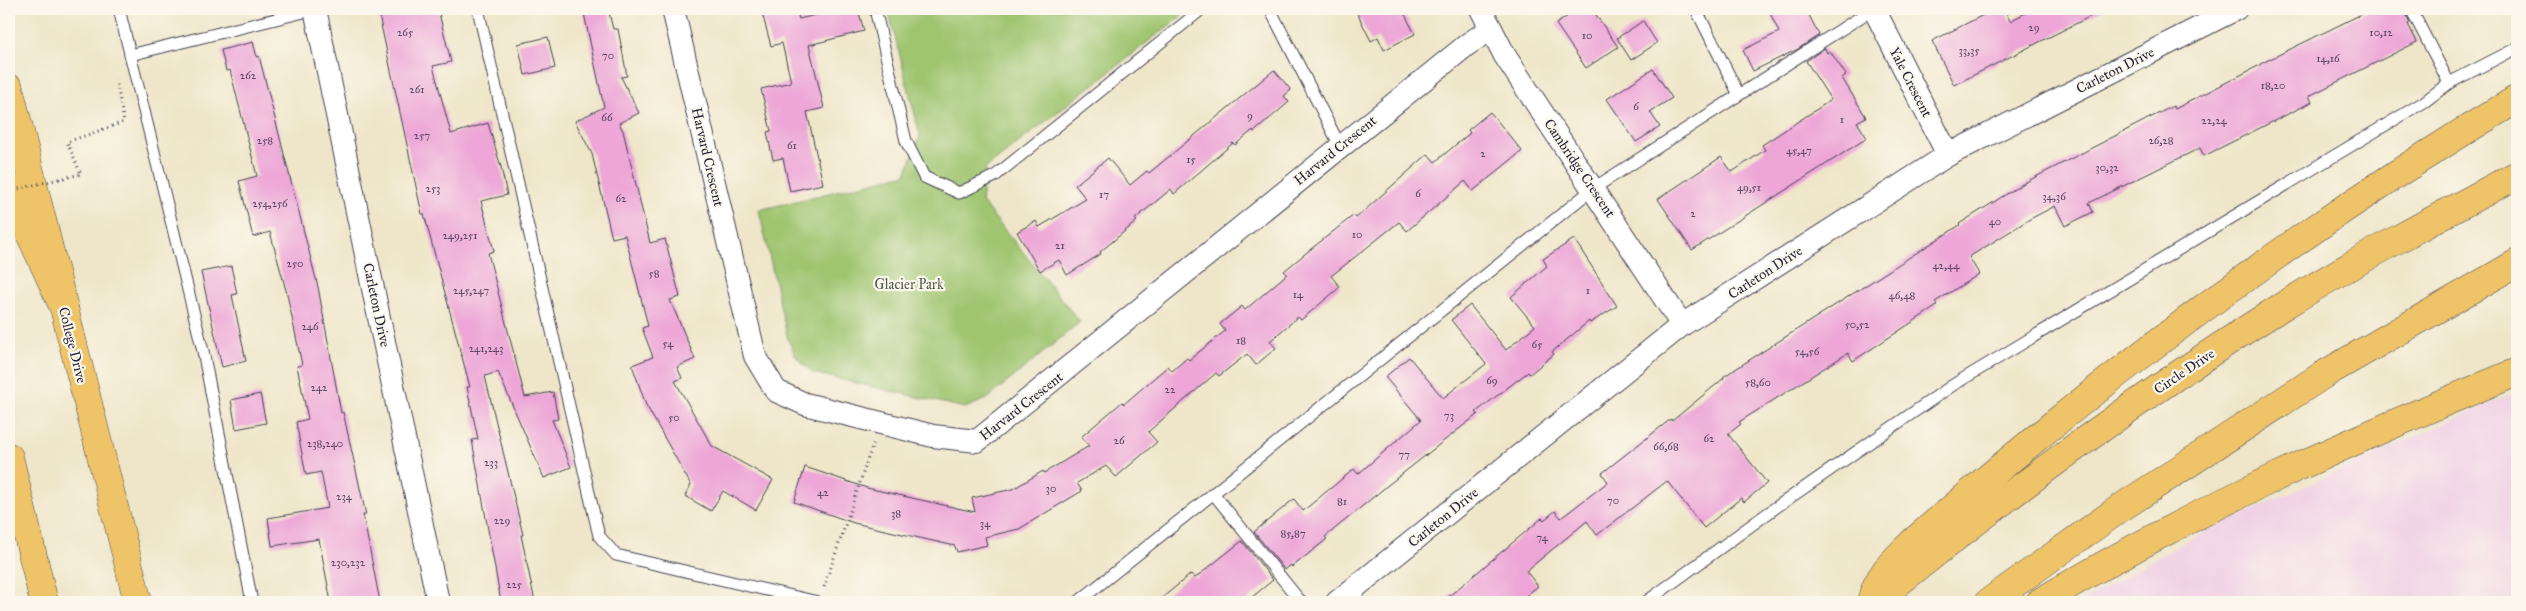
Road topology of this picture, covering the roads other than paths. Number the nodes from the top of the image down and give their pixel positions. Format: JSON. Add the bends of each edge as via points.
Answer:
{"nodes":[{"id":1,"x":119,"y":9,"type":"edge"},
{"id":2,"x":315,"y":9,"type":"edge"},
{"id":3,"x":478,"y":9,"type":"edge"},
{"id":4,"x":674,"y":9,"type":"edge"},
{"id":5,"x":875,"y":9,"type":"edge"},
{"id":6,"x":1202,"y":9,"type":"edge"},
{"id":7,"x":1270,"y":9,"type":"edge"},
{"id":8,"x":1481,"y":9,"type":"edge"},
{"id":9,"x":1696,"y":9,"type":"edge"},
{"id":10,"x":1874,"y":9,"type":"edge"},
{"id":11,"x":2234,"y":9,"type":"edge"},
{"id":12,"x":2411,"y":9,"type":"edge"},
{"id":13,"x":1491,"y":29,"type":"junction"},
{"id":14,"x":2517,"y":48,"type":"edge"},
{"id":15,"x":130,"y":55,"type":"junction"},
{"id":16,"x":2448,"y":83,"type":"junction"},
{"id":17,"x":9,"y":88,"type":"edge"},
{"id":18,"x":1738,"y":93,"type":"junction"},
{"id":19,"x":2517,"y":99,"type":"edge"},
{"id":20,"x":1340,"y":146,"type":"junction"},
{"id":21,"x":1948,"y":155,"type":"junction"},
{"id":22,"x":2517,"y":175,"type":"edge"},
{"id":23,"x":1594,"y":188,"type":"junction"},
{"id":24,"x":9,"y":190,"type":"edge"},
{"id":25,"x":2517,"y":262,"type":"edge"},
{"id":26,"x":64,"y":308,"type":"junction"},
{"id":27,"x":1682,"y":325,"type":"junction"},
{"id":28,"x":2517,"y":372,"type":"edge"},
{"id":29,"x":9,"y":457,"type":"edge"},
{"id":30,"x":1214,"y":493,"type":"junction"},
{"id":31,"x":9,"y":542,"type":"edge"},
{"id":32,"x":820,"y":598,"type":"edge"},
{"id":33,"x":32,"y":602,"type":"edge"},
{"id":34,"x":44,"y":602,"type":"edge"},
{"id":35,"x":138,"y":602,"type":"edge"},
{"id":36,"x":252,"y":602,"type":"edge"},
{"id":37,"x":438,"y":602,"type":"edge"},
{"id":38,"x":1078,"y":602,"type":"edge"},
{"id":39,"x":1301,"y":602,"type":"edge"},
{"id":40,"x":1337,"y":602,"type":"edge"},
{"id":41,"x":1646,"y":602,"type":"edge"},
{"id":42,"x":1872,"y":602,"type":"edge"},
{"id":43,"x":1988,"y":602,"type":"edge"},
{"id":44,"x":2040,"y":602,"type":"edge"}],
"edges":[{"from":1,"to":15,"type":"lane"},
{"from":2,"to":15,"type":"lane"},
{"from":2,"to":37,"type":"street","name":"Carleton Drive"},
{"from":3,"to":32,"type":"lane","via":[[599,536],[616,555]]},
{"from":4,"to":20,"type":"street","name":"Harvard Crescent","via":[[755,356],[776,391],[805,404],[933,436],[977,441]]},
{"from":5,"to":6,"type":"lane","via":[[906,141],[924,177],[959,193],[995,176]]},
{"from":7,"to":20,"type":"lane"},
{"from":8,"to":13,"type":"street","name":"Cambridge Crescent"},
{"from":9,"to":18,"type":"lane"},
{"from":10,"to":18,"type":"lane"},
{"from":10,"to":21,"type":"street","name":"Yale Crescent"},
{"from":11,"to":21,"type":"street","name":"Carleton Drive"},
{"from":12,"to":16,"type":"lane"},
{"from":13,"to":20,"type":"street","name":"Harvard Crescent"},
{"from":13,"to":23,"type":"street","name":"Cambridge Crescent","via":[[1505,56]]},
{"from":14,"to":16,"type":"lane"},
{"from":15,"to":36,"type":"lane","via":[[203,351]]},
{"from":16,"to":41,"type":"lane","via":[[2424,102],[1953,385]]},
{"from":17,"to":26,"type":"main road","name":"College Drive"},
{"from":18,"to":23,"type":"lane"},
{"from":19,"to":42,"type":"main road","via":[[2360,196],[2100,385],[1912,543],[1879,578]]},
{"from":21,"to":27,"type":"street","name":"Carleton Drive"},
{"from":22,"to":42,"type":"main road","name":"Circle Drive","via":[[2350,268],[2197,362],[2031,478]]},
{"from":23,"to":27,"type":"street","name":"Cambridge Crescent"},
{"from":23,"to":30,"type":"lane"},
{"from":24,"to":26,"type":"main road"},
{"from":25,"to":43,"type":"main road","via":[[2323,375],[2119,509]]},
{"from":26,"to":35,"type":"main road","name":"College Drive"},
{"from":27,"to":40,"type":"street","name":"Carleton Drive"},
{"from":28,"to":44,"type":"main road","via":[[2405,418],[2263,484],[2143,543]]},
{"from":29,"to":34,"type":"main road"},
{"from":30,"to":38,"type":"lane"},
{"from":30,"to":39,"type":"lane"},
{"from":31,"to":33,"type":"main road"}]}
